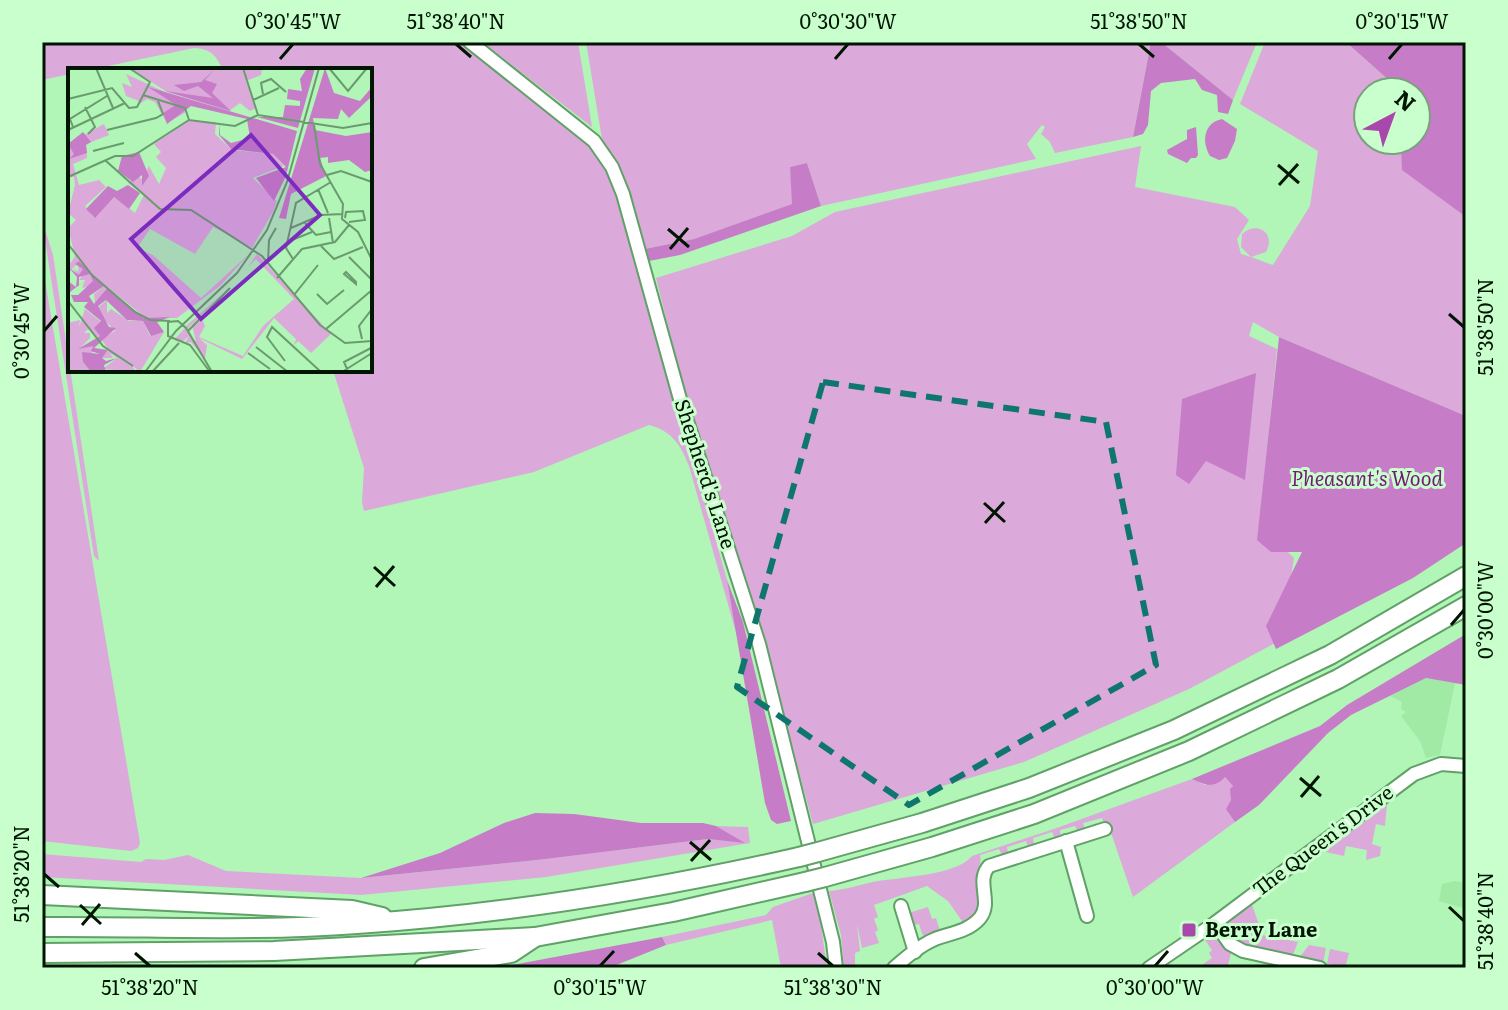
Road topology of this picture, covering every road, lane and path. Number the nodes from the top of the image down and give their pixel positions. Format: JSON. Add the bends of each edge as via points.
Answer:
{"nodes":[{"id":1,"x":470,"y":42,"type":"edge"},
{"id":2,"x":1466,"y":576,"type":"edge"},
{"id":3,"x":1466,"y":606,"type":"edge"},
{"id":4,"x":1466,"y":766,"type":"edge"},
{"id":5,"x":1105,"y":829,"type":"dead end"},
{"id":6,"x":1066,"y":841,"type":"junction"},
{"id":7,"x":42,"y":895,"type":"edge"},
{"id":8,"x":901,"y":906,"type":"dead end"},
{"id":9,"x":1087,"y":916,"type":"dead end"},
{"id":10,"x":397,"y":920,"type":"junction"},
{"id":11,"x":1215,"y":923,"type":"junction"},
{"id":12,"x":42,"y":927,"type":"edge"},
{"id":13,"x":535,"y":937,"type":"junction"},
{"id":14,"x":915,"y":952,"type":"junction"},
{"id":15,"x":42,"y":953,"type":"edge"},
{"id":16,"x":424,"y":968,"type":"edge"},
{"id":17,"x":836,"y":968,"type":"edge"},
{"id":18,"x":894,"y":968,"type":"edge"},
{"id":19,"x":1149,"y":968,"type":"edge"},
{"id":20,"x":1320,"y":968,"type":"edge"}],
"edges":[{"from":1,"to":17,"type":"street","name":"Shepherd's Lane","via":[[594,141],[623,194],[680,399],[759,644]]},
{"from":2,"to":10,"type":"highway","bridge":true,"via":[[1330,655],[1174,730],[1029,788],[922,823],[686,883],[549,905]]},
{"from":3,"to":13,"type":"highway","bridge":true,"via":[[1338,679],[1189,751],[1034,814],[805,882]]},
{"from":4,"to":11,"type":"street","name":"The Queen's Drive","via":[[1441,764],[1414,774]]},
{"from":5,"to":6,"type":"street"},
{"from":6,"to":9,"type":"street"},
{"from":6,"to":14,"type":"street","via":[[989,866],[983,875],[985,910],[976,922]]},
{"from":7,"to":10,"type":"highway","via":[[352,910]]},
{"from":8,"to":14,"type":"street"},
{"from":10,"to":12,"type":"highway","via":[[248,927]]},
{"from":11,"to":19,"type":"street","name":"The Queen's Drive"},
{"from":11,"to":20,"type":"street","via":[[1230,944],[1243,951]]},
{"from":13,"to":15,"type":"highway","via":[[274,951]]},
{"from":13,"to":16,"type":"highway","via":[[511,953]]},
{"from":14,"to":18,"type":"street"}]}
